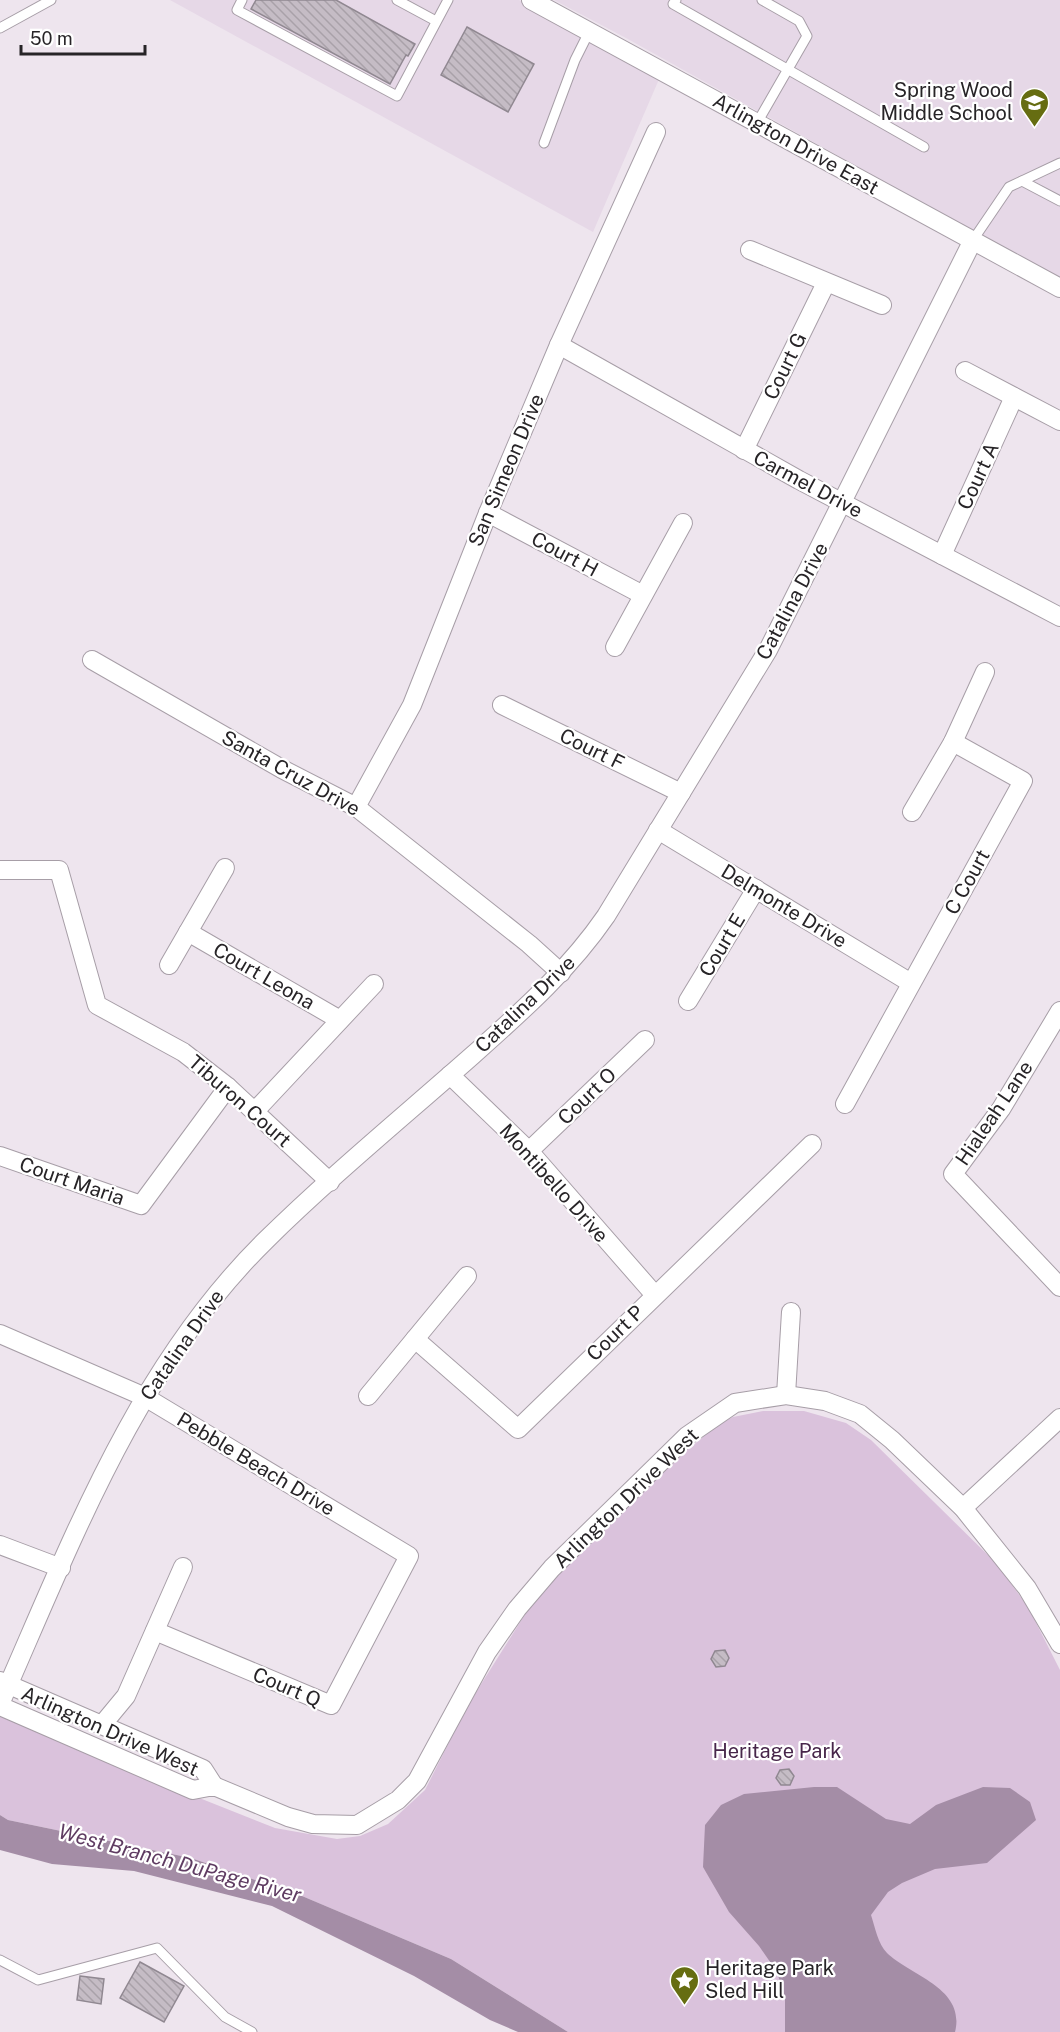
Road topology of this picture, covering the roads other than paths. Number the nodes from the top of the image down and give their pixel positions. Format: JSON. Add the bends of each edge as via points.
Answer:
{"nodes":[{"id":1,"x":51,"y":0,"type":"edge"},
{"id":2,"x":242,"y":0,"type":"edge"},
{"id":3,"x":398,"y":0,"type":"edge"},
{"id":4,"x":448,"y":0,"type":"edge"},
{"id":5,"x":531,"y":0,"type":"edge"},
{"id":6,"x":676,"y":0,"type":"edge"},
{"id":7,"x":762,"y":0,"type":"edge"},
{"id":8,"x":436,"y":21,"type":"junction"},
{"id":9,"x":0,"y":28,"type":"edge"},
{"id":10,"x":589,"y":32,"type":"junction"},
{"id":11,"x":788,"y":70,"type":"junction"},
{"id":12,"x":757,"y":123,"type":"junction"},
{"id":13,"x":656,"y":132,"type":"dead end"},
{"id":14,"x":544,"y":143,"type":"dead end"},
{"id":15,"x":924,"y":147,"type":"dead end"},
{"id":16,"x":1060,"y":163,"type":"edge"},
{"id":17,"x":1022,"y":181,"type":"junction"},
{"id":18,"x":1060,"y":201,"type":"edge"},
{"id":19,"x":973,"y":240,"type":"junction"},
{"id":20,"x":750,"y":249,"type":"dead end"},
{"id":21,"x":826,"y":283,"type":"junction"},
{"id":22,"x":1060,"y":288,"type":"edge"},
{"id":23,"x":882,"y":305,"type":"dead end"},
{"id":24,"x":559,"y":345,"type":"junction"},
{"id":25,"x":965,"y":371,"type":"dead end"},
{"id":26,"x":1014,"y":397,"type":"junction"},
{"id":27,"x":1060,"y":421,"type":"edge"},
{"id":28,"x":744,"y":450,"type":"junction"},
{"id":29,"x":843,"y":503,"type":"junction"},
{"id":30,"x":488,"y":513,"type":"junction"},
{"id":31,"x":683,"y":523,"type":"dead end"},
{"id":32,"x":942,"y":555,"type":"junction"},
{"id":33,"x":643,"y":595,"type":"junction"},
{"id":34,"x":1060,"y":617,"type":"edge"},
{"id":35,"x":615,"y":647,"type":"dead end"},
{"id":36,"x":92,"y":660,"type":"dead end"},
{"id":37,"x":985,"y":672,"type":"dead end"},
{"id":38,"x":502,"y":705,"type":"dead end"},
{"id":39,"x":953,"y":742,"type":"junction"},
{"id":40,"x":681,"y":793,"type":"junction"},
{"id":41,"x":356,"y":807,"type":"junction"},
{"id":42,"x":912,"y":812,"type":"dead end"},
{"id":43,"x":658,"y":830,"type":"junction"},
{"id":44,"x":225,"y":868,"type":"dead end"},
{"id":45,"x":0,"y":870,"type":"edge"},
{"id":46,"x":756,"y":889,"type":"junction"},
{"id":47,"x":188,"y":932,"type":"junction"},
{"id":48,"x":169,"y":965,"type":"dead end"},
{"id":49,"x":561,"y":973,"type":"junction"},
{"id":50,"x":911,"y":983,"type":"junction"},
{"id":51,"x":374,"y":984,"type":"dead end"},
{"id":52,"x":688,"y":1001,"type":"dead end"},
{"id":53,"x":1060,"y":1011,"type":"edge"},
{"id":54,"x":340,"y":1020,"type":"junction"},
{"id":55,"x":645,"y":1040,"type":"dead end"},
{"id":56,"x":450,"y":1075,"type":"junction"},
{"id":57,"x":228,"y":1086,"type":"junction"},
{"id":58,"x":845,"y":1104,"type":"dead end"},
{"id":59,"x":255,"y":1111,"type":"junction"},
{"id":60,"x":812,"y":1144,"type":"dead end"},
{"id":61,"x":529,"y":1151,"type":"junction"},
{"id":62,"x":0,"y":1156,"type":"edge"},
{"id":63,"x":330,"y":1182,"type":"junction"},
{"id":64,"x":467,"y":1276,"type":"dead end"},
{"id":65,"x":1060,"y":1287,"type":"edge"},
{"id":66,"x":654,"y":1294,"type":"junction"},
{"id":67,"x":791,"y":1312,"type":"dead end"},
{"id":68,"x":0,"y":1334,"type":"edge"},
{"id":69,"x":415,"y":1339,"type":"junction"},
{"id":70,"x":786,"y":1395,"type":"junction"},
{"id":71,"x":368,"y":1396,"type":"dead end"},
{"id":72,"x":145,"y":1397,"type":"junction"},
{"id":73,"x":1060,"y":1418,"type":"edge"},
{"id":74,"x":963,"y":1508,"type":"junction"},
{"id":75,"x":0,"y":1545,"type":"edge"},
{"id":76,"x":409,"y":1556,"type":"joint"},
{"id":77,"x":183,"y":1567,"type":"dead end"},
{"id":78,"x":61,"y":1568,"type":"junction"},
{"id":79,"x":155,"y":1631,"type":"junction"},
{"id":80,"x":1060,"y":1644,"type":"edge"},
{"id":81,"x":4,"y":1683,"type":"edge"},
{"id":82,"x":0,"y":1705,"type":"edge"},
{"id":83,"x":102,"y":1725,"type":"junction"},
{"id":84,"x":214,"y":1786,"type":"junction"},
{"id":85,"x":0,"y":1960,"type":"edge"},
{"id":86,"x":252,"y":2032,"type":"edge"}],
"edges":[{"from":1,"to":9,"type":"lane"},
{"from":2,"to":8,"type":"lane","via":[[237,9],[397,96]]},
{"from":3,"to":8,"type":"lane"},
{"from":4,"to":8,"type":"lane"},
{"from":5,"to":10,"type":"street","name":"Arlington Drive East"},
{"from":6,"to":11,"type":"lane","via":[[673,4]]},
{"from":7,"to":11,"type":"lane","via":[[799,21],[807,36]]},
{"from":10,"to":12,"type":"street","name":"Arlington Drive East"},
{"from":10,"to":14,"type":"lane"},
{"from":11,"to":12,"type":"lane"},
{"from":11,"to":15,"type":"lane"},
{"from":12,"to":19,"type":"street","name":"Arlington Drive East"},
{"from":13,"to":24,"type":"street","name":"San Simeon Drive"},
{"from":16,"to":17,"type":"lane"},
{"from":17,"to":18,"type":"lane"},
{"from":17,"to":19,"type":"lane","via":[[1009,187]]},
{"from":19,"to":22,"type":"street","name":"Arlington Drive East"},
{"from":19,"to":29,"type":"street","name":"Catalina Drive"},
{"from":20,"to":21,"type":"street"},
{"from":21,"to":23,"type":"street"},
{"from":21,"to":28,"type":"street","name":"Court G"},
{"from":24,"to":28,"type":"street","name":"Carmel Drive"},
{"from":24,"to":30,"type":"street","name":"San Simeon Drive"},
{"from":25,"to":26,"type":"street"},
{"from":26,"to":27,"type":"street"},
{"from":26,"to":32,"type":"street","name":"Court A"},
{"from":28,"to":29,"type":"street","name":"Carmel Drive"},
{"from":29,"to":32,"type":"street","name":"Carmel Drive"},
{"from":29,"to":40,"type":"street","name":"Catalina Drive","via":[[768,650]]},
{"from":30,"to":33,"type":"street","name":"Court H"},
{"from":30,"to":41,"type":"street","name":"San Simeon Drive","via":[[412,705]]},
{"from":31,"to":33,"type":"street"},
{"from":32,"to":34,"type":"street","name":"Carmel Drive"},
{"from":33,"to":35,"type":"street"},
{"from":36,"to":41,"type":"street","name":"Santa Cruz Drive"},
{"from":37,"to":39,"type":"street"},
{"from":38,"to":40,"type":"street","name":"Court F"},
{"from":39,"to":42,"type":"street"},
{"from":39,"to":50,"type":"street","name":"C Court","via":[[1023,781]]},
{"from":40,"to":43,"type":"street","name":"Catalina Drive"},
{"from":41,"to":49,"type":"street","name":"Santa Cruz Drive"},
{"from":43,"to":46,"type":"street","name":"Delmonte Drive"},
{"from":43,"to":49,"type":"street","name":"Catalina Drive","via":[[606,916]]},
{"from":44,"to":47,"type":"street"},
{"from":45,"to":57,"type":"street","name":"Tiburon Court","via":[[59,870],[97,1005],[183,1052]]},
{"from":46,"to":50,"type":"street","name":"Delmonte Drive"},
{"from":46,"to":52,"type":"street","name":"Court E"},
{"from":47,"to":48,"type":"street"},
{"from":47,"to":54,"type":"street","name":"Court Leona"},
{"from":49,"to":56,"type":"street","name":"Catalina Drive"},
{"from":50,"to":58,"type":"street","name":"C Court"},
{"from":51,"to":54,"type":"street","name":"Court Leona"},
{"from":53,"to":65,"type":"street","name":"Hialeah Lane","via":[[1001,1109],[953,1174]]},
{"from":54,"to":59,"type":"street","name":"Court Leona"},
{"from":55,"to":61,"type":"street","name":"Court O"},
{"from":56,"to":61,"type":"street","name":"Montibello Drive"},
{"from":56,"to":63,"type":"street","name":"Catalina Drive"},
{"from":57,"to":59,"type":"street","name":"Tiburon Court"},
{"from":57,"to":62,"type":"street","name":"Court Maria","via":[[141,1205]]},
{"from":59,"to":63,"type":"street","name":"Tiburon Court"},
{"from":60,"to":66,"type":"street","name":"Court P"},
{"from":61,"to":66,"type":"street","name":"Montibello Drive"},
{"from":63,"to":72,"type":"street","name":"Catalina Drive","via":[[265,1240],[222,1287],[182,1337]]},
{"from":64,"to":69,"type":"street"},
{"from":66,"to":69,"type":"street","name":"Court P","via":[[518,1429]]},
{"from":67,"to":70,"type":"street"},
{"from":68,"to":72,"type":"street","name":"Pebble Beach Drive"},
{"from":69,"to":71,"type":"street"},
{"from":70,"to":74,"type":"street","name":"Arlington Drive West","via":[[825,1401],[860,1414]]},
{"from":70,"to":84,"type":"street","name":"Arlington Drive West","via":[[735,1403],[696,1429],[552,1568],[487,1652],[417,1781],[398,1800],[357,1825],[313,1824]]},
{"from":72,"to":76,"type":"street","name":"Pebble Beach Drive"},
{"from":72,"to":78,"type":"street","name":"Catalina Drive","via":[[116,1449]]},
{"from":73,"to":74,"type":"street"},
{"from":74,"to":80,"type":"street","name":"Arlington Drive West","via":[[1027,1588]]},
{"from":75,"to":78,"type":"street"},
{"from":76,"to":79,"type":"street","name":"Court Q","via":[[331,1706]]},
{"from":77,"to":79,"type":"street"},
{"from":78,"to":81,"type":"street","name":"Catalina Drive"},
{"from":79,"to":83,"type":"street","via":[[126,1696]]},
{"from":81,"to":82,"type":"street","name":"Catalina Drive"},
{"from":81,"to":83,"type":"street","name":"Arlington Drive West"},
{"from":82,"to":84,"type":"street","name":"Arlington Drive West","via":[[193,1790]]},
{"from":83,"to":84,"type":"street","name":"Arlington Drive West","via":[[203,1769]]},
{"from":85,"to":86,"type":"lane","via":[[38,1980],[157,1948],[225,2018]]}]}
